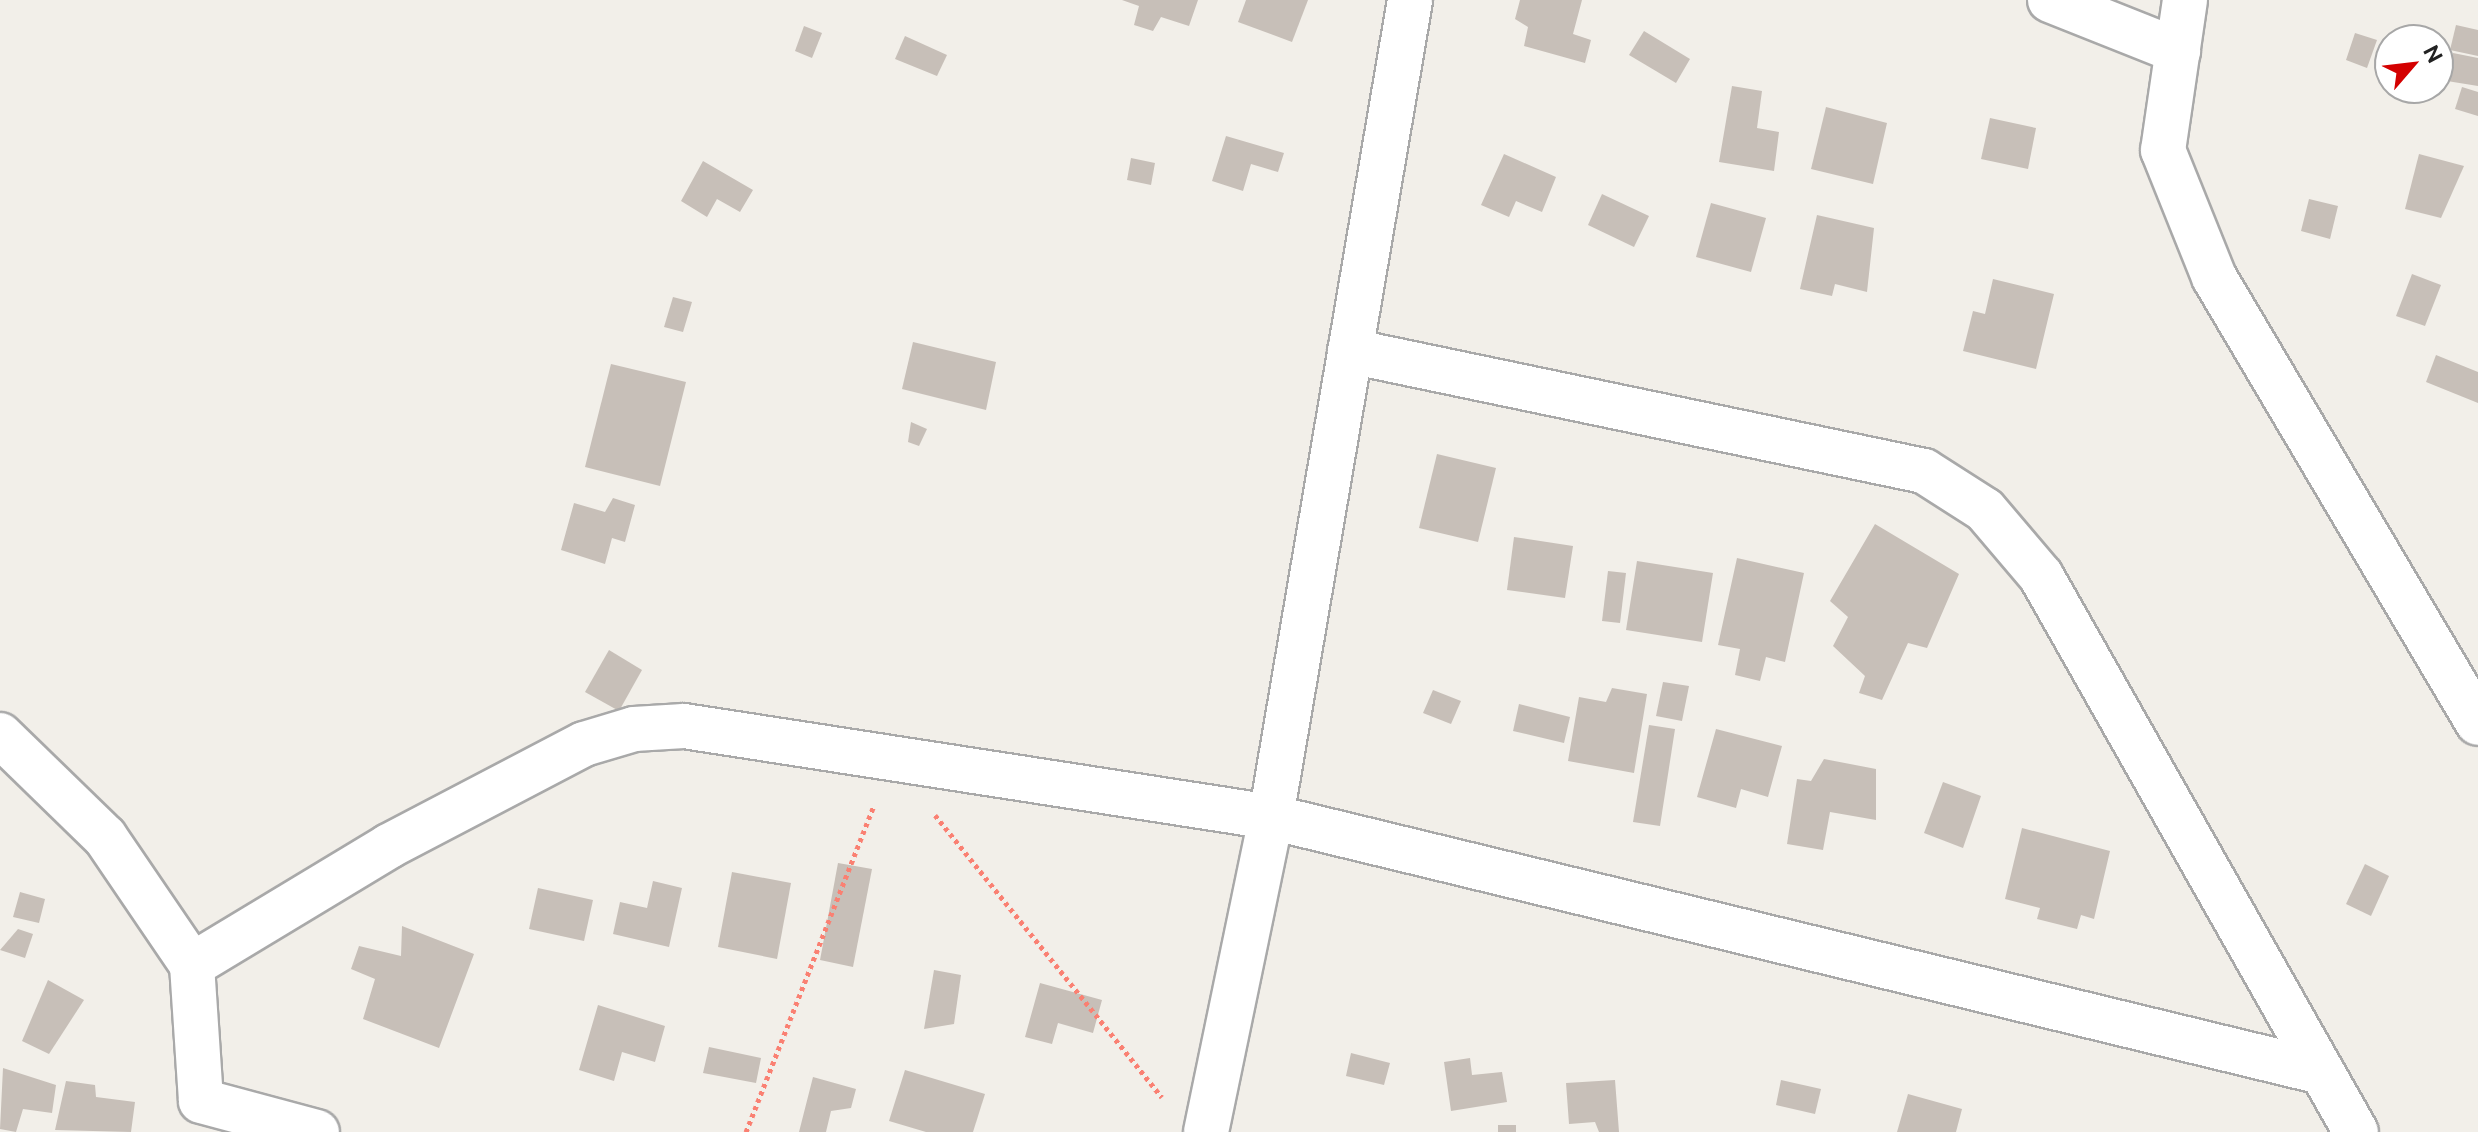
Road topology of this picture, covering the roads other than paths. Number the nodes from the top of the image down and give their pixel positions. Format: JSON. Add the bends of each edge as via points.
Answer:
{"nodes":[{"id":1,"x":1410,"y":0,"type":"edge"},
{"id":2,"x":2050,"y":0,"type":"edge"},
{"id":3,"x":2185,"y":0,"type":"edge"},
{"id":4,"x":2178,"y":51,"type":"junction"},
{"id":5,"x":1350,"y":351,"type":"junction"},
{"id":6,"x":2478,"y":723,"type":"edge"},
{"id":7,"x":0,"y":735,"type":"edge"},
{"id":8,"x":1271,"y":817,"type":"junction"},
{"id":9,"x":192,"y":965,"type":"junction"},
{"id":10,"x":2322,"y":1072,"type":"junction"},
{"id":11,"x":197,"y":1117,"type":"edge"},
{"id":12,"x":317,"y":1132,"type":"edge"},
{"id":13,"x":1206,"y":1132,"type":"edge"},
{"id":14,"x":2356,"y":1132,"type":"edge"}],
"edges":[{"from":1,"to":5,"type":"street"},
{"from":2,"to":4,"type":"street"},
{"from":3,"to":4,"type":"street"},
{"from":4,"to":6,"type":"street","via":[[2163,150],[2214,277]]},
{"from":5,"to":8,"type":"street"},
{"from":5,"to":10,"type":"street","via":[[1924,471],[1985,510],[2041,576]]},
{"from":7,"to":9,"type":"street","via":[[105,837]]},
{"from":8,"to":9,"type":"street","via":[[684,726],[634,729],[522,774]]},
{"from":8,"to":10,"type":"street"},
{"from":8,"to":13,"type":"street"},
{"from":9,"to":11,"type":"street"},
{"from":10,"to":14,"type":"street"},
{"from":11,"to":12,"type":"street"}]}
